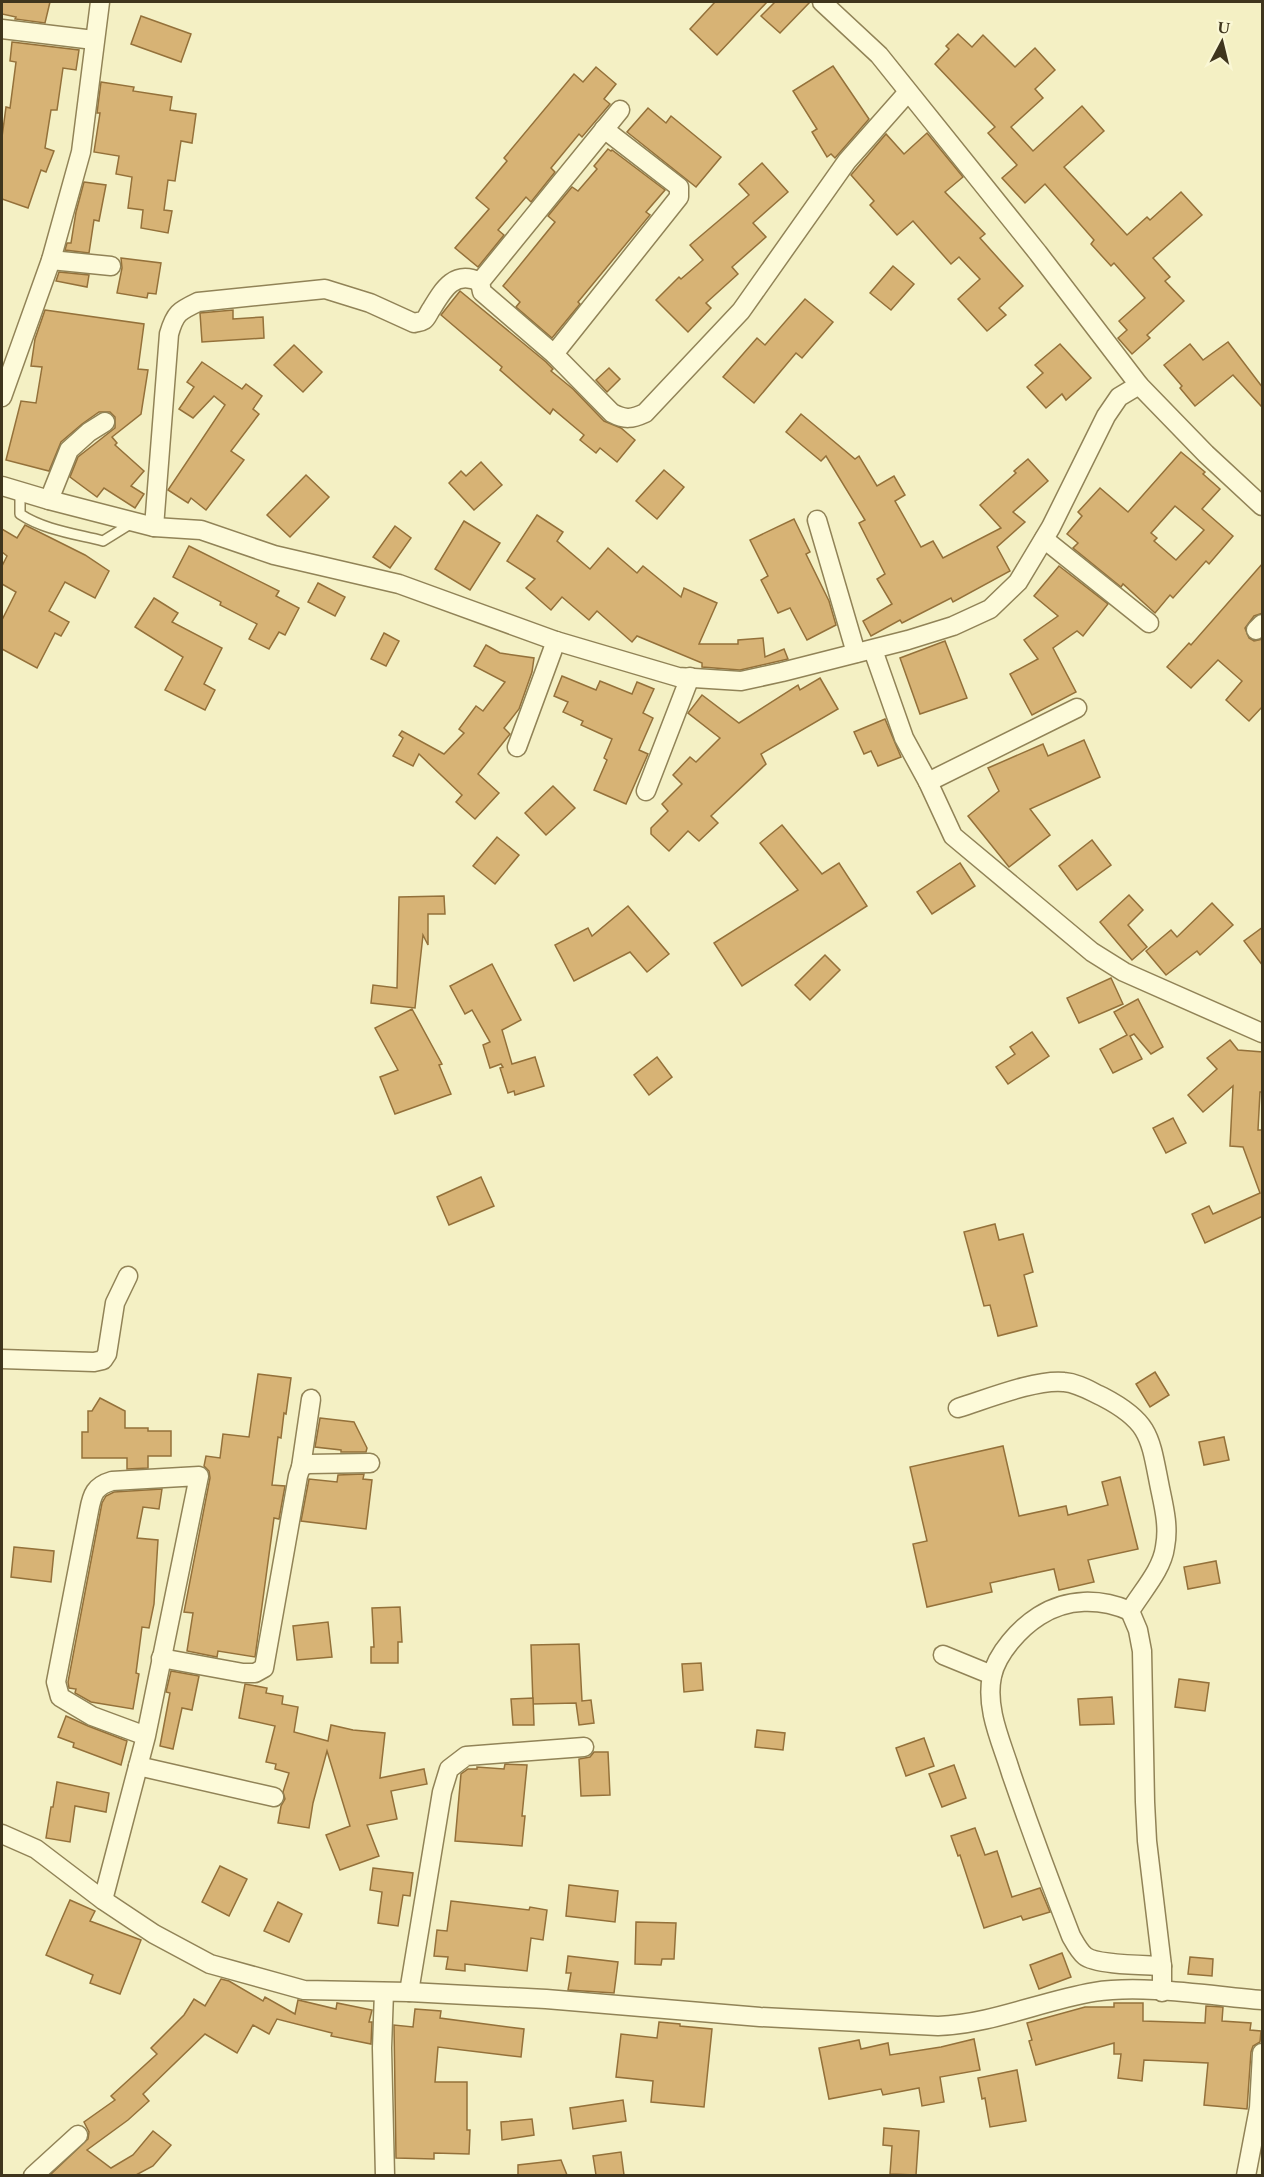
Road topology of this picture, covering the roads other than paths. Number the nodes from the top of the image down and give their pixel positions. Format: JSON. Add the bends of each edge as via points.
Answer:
{"nodes":[{"id":1,"x":100,"y":2,"type":"edge"},
{"id":2,"x":822,"y":2,"type":"edge"},
{"id":3,"x":2,"y":29,"type":"edge"},
{"id":4,"x":94,"y":40,"type":"junction"},
{"id":5,"x":908,"y":92,"type":"junction"},
{"id":6,"x":620,"y":110,"type":"dead end"},
{"id":7,"x":604,"y":129,"type":"junction"},
{"id":8,"x":51,"y":260,"type":"junction"},
{"id":9,"x":111,"y":266,"type":"dead end"},
{"id":10,"x":480,"y":282,"type":"junction"},
{"id":11,"x":554,"y":354,"type":"junction"},
{"id":12,"x":8,"y":358,"type":"edge"},
{"id":13,"x":1139,"y":385,"type":"junction"},
{"id":14,"x":2,"y":398,"type":"edge"},
{"id":15,"x":105,"y":422,"type":"dead end"},
{"id":16,"x":2,"y":486,"type":"edge"},
{"id":17,"x":20,"y":492,"type":"junction"},
{"id":18,"x":49,"y":500,"type":"junction"},
{"id":19,"x":1263,"y":506,"type":"edge"},
{"id":20,"x":817,"y":520,"type":"dead end"},
{"id":21,"x":133,"y":522,"type":"junction"},
{"id":22,"x":154,"y":527,"type":"junction"},
{"id":23,"x":1044,"y":539,"type":"junction"},
{"id":24,"x":1149,"y":623,"type":"dead end"},
{"id":25,"x":556,"y":641,"type":"junction"},
{"id":26,"x":865,"y":651,"type":"junction"},
{"id":27,"x":690,"y":677,"type":"junction"},
{"id":28,"x":1077,"y":708,"type":"dead end"},
{"id":29,"x":517,"y":747,"type":"dead end"},
{"id":30,"x":928,"y":782,"type":"junction"},
{"id":31,"x":646,"y":791,"type":"dead end"},
{"id":32,"x":1263,"y":1033,"type":"edge"},
{"id":33,"x":128,"y":1276,"type":"dead end"},
{"id":34,"x":2,"y":1359,"type":"edge"},
{"id":35,"x":311,"y":1399,"type":"dead end"},
{"id":36,"x":958,"y":1408,"type":"dead end"},
{"id":37,"x":370,"y":1462,"type":"dead end"},
{"id":38,"x":302,"y":1467,"type":"junction"},
{"id":39,"x":1130,"y":1611,"type":"junction"},
{"id":40,"x":943,"y":1655,"type":"dead end"},
{"id":41,"x":161,"y":1658,"type":"junction"},
{"id":42,"x":992,"y":1675,"type":"junction"},
{"id":43,"x":146,"y":1736,"type":"junction"},
{"id":44,"x":584,"y":1747,"type":"dead end"},
{"id":45,"x":138,"y":1766,"type":"junction"},
{"id":46,"x":274,"y":1797,"type":"dead end"},
{"id":47,"x":2,"y":1834,"type":"edge"},
{"id":48,"x":103,"y":1900,"type":"junction"},
{"id":49,"x":1162,"y":1966,"type":"junction"},
{"id":50,"x":384,"y":1992,"type":"junction"},
{"id":51,"x":409,"y":1992,"type":"junction"},
{"id":52,"x":1162,"y":1992,"type":"junction"},
{"id":53,"x":1262,"y":2000,"type":"edge"},
{"id":54,"x":1263,"y":2013,"type":"edge"},
{"id":55,"x":1263,"y":2053,"type":"edge"},
{"id":56,"x":78,"y":2134,"type":"dead end"},
{"id":57,"x":33,"y":2175,"type":"edge"},
{"id":58,"x":384,"y":2175,"type":"edge"},
{"id":59,"x":1246,"y":2175,"type":"edge"}],
"edges":[{"from":1,"to":4,"type":"street"},
{"from":2,"to":5,"type":"street","via":[[879,55]]},
{"from":3,"to":4,"type":"street"},
{"from":4,"to":8,"type":"street","via":[[81,152]]},
{"from":5,"to":11,"type":"street","via":[[847,161],[741,311],[645,413],[632,419],[612,413]]},
{"from":5,"to":13,"type":"street"},
{"from":6,"to":7,"type":"street"},
{"from":7,"to":10,"type":"street"},
{"from":7,"to":11,"type":"street","via":[[679,188],[679,197]]},
{"from":8,"to":9,"type":"street"},
{"from":8,"to":12,"type":"street"},
{"from":10,"to":11,"type":"street","via":[[482,292]]},
{"from":10,"to":22,"type":"street","via":[[456,279],[426,319],[414,323],[325,289],[198,302],[183,309],[174,317],[170,334]]},
{"from":12,"to":14,"type":"street"},
{"from":13,"to":19,"type":"street"},
{"from":13,"to":23,"type":"street","via":[[1119,397],[1107,416]]},
{"from":15,"to":18,"type":"street","via":[[69,450]]},
{"from":16,"to":17,"type":"street"},
{"from":17,"to":18,"type":"street"},
{"from":17,"to":21,"type":"lane","via":[[20,514],[31,521],[103,541]]},
{"from":18,"to":21,"type":"street"},
{"from":20,"to":26,"type":"street"},
{"from":21,"to":22,"type":"street"},
{"from":22,"to":25,"type":"street","via":[[201,530],[274,555],[399,584]]},
{"from":23,"to":24,"type":"street"},
{"from":23,"to":26,"type":"street","via":[[1018,582],[990,609],[953,626]]},
{"from":25,"to":27,"type":"street","via":[[678,677]]},
{"from":25,"to":29,"type":"street"},
{"from":26,"to":27,"type":"street","via":[[741,681]]},
{"from":26,"to":30,"type":"street"},
{"from":27,"to":31,"type":"street"},
{"from":28,"to":30,"type":"street"},
{"from":30,"to":32,"type":"street","via":[[953,836],[1092,952],[1124,972]]},
{"from":33,"to":34,"type":"street","via":[[115,1303],[103,1360]]},
{"from":35,"to":38,"type":"street"},
{"from":36,"to":39,"type":"street","via":[[1042,1383],[1063,1382],[1115,1403],[1137,1420],[1151,1443],[1166,1533],[1162,1560]]},
{"from":37,"to":38,"type":"street"},
{"from":38,"to":41,"type":"street","via":[[264,1668],[243,1673]]},
{"from":39,"to":42,"type":"street","via":[[1112,1603],[1092,1601],[1050,1609],[1017,1635]]},
{"from":39,"to":49,"type":"street","via":[[1142,1651],[1147,1841]]},
{"from":40,"to":42,"type":"street"},
{"from":41,"to":43,"type":"street"},
{"from":41,"to":43,"type":"street","via":[[200,1476],[112,1481],[100,1485],[93,1493],[89,1511],[56,1682],[60,1697],[76,1707]]},
{"from":42,"to":49,"type":"street","via":[[994,1722],[1029,1826],[1079,1950],[1086,1958],[1098,1961]]},
{"from":43,"to":45,"type":"street"},
{"from":44,"to":51,"type":"street","via":[[466,1756],[449,1769]]},
{"from":45,"to":46,"type":"street"},
{"from":45,"to":48,"type":"street"},
{"from":47,"to":48,"type":"street","via":[[36,1849]]},
{"from":48,"to":50,"type":"street","via":[[210,1964],[304,1990]]},
{"from":49,"to":52,"type":"street"},
{"from":50,"to":51,"type":"street"},
{"from":50,"to":58,"type":"street"},
{"from":51,"to":52,"type":"street","via":[[938,2026],[992,2019],[1094,1992]]},
{"from":52,"to":53,"type":"street"},
{"from":53,"to":54,"type":"street"},
{"from":55,"to":59,"type":"street","via":[[1259,2108]]},
{"from":56,"to":57,"type":"street"}]}
